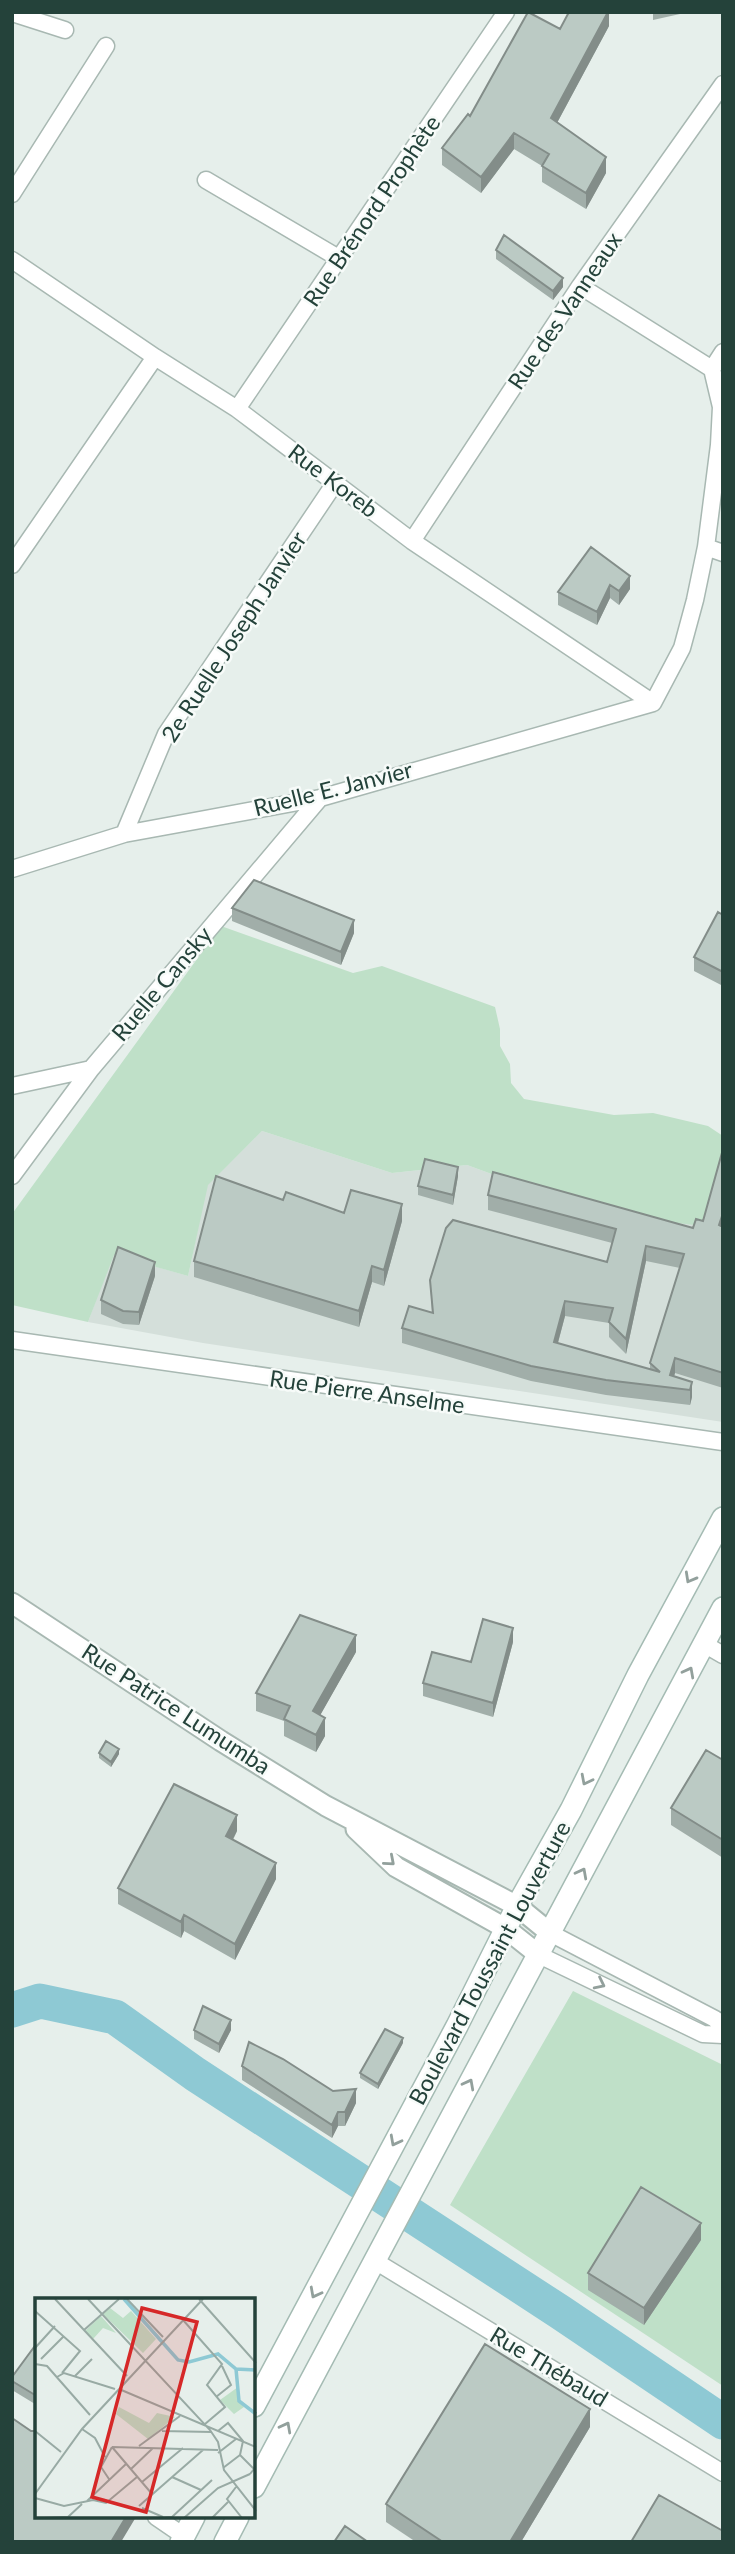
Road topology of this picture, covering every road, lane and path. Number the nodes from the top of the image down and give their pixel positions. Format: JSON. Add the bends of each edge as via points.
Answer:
{"nodes":[{"id":1,"x":506,"y":12,"type":"edge"},
{"id":2,"x":12,"y":13,"type":"edge"},
{"id":3,"x":65,"y":30,"type":"dead end"},
{"id":4,"x":106,"y":46,"type":"dead end"},
{"id":5,"x":723,"y":84,"type":"edge"},
{"id":6,"x":206,"y":180,"type":"dead end"},
{"id":7,"x":12,"y":194,"type":"edge"},
{"id":8,"x":340,"y":259,"type":"junction"},
{"id":9,"x":12,"y":260,"type":"edge"},
{"id":10,"x":580,"y":286,"type":"junction"},
{"id":11,"x":723,"y":352,"type":"edge"},
{"id":12,"x":155,"y":357,"type":"junction"},
{"id":13,"x":712,"y":369,"type":"junction"},
{"id":14,"x":237,"y":410,"type":"junction"},
{"id":15,"x":335,"y":484,"type":"junction"},
{"id":16,"x":412,"y":541,"type":"junction"},
{"id":17,"x":706,"y":547,"type":"junction"},
{"id":18,"x":723,"y":553,"type":"edge"},
{"id":19,"x":12,"y":565,"type":"edge"},
{"id":20,"x":653,"y":703,"type":"junction"},
{"id":21,"x":320,"y":798,"type":"junction"},
{"id":22,"x":124,"y":834,"type":"junction"},
{"id":23,"x":12,"y":869,"type":"edge"},
{"id":24,"x":91,"y":1069,"type":"junction"},
{"id":25,"x":12,"y":1086,"type":"edge"},
{"id":26,"x":12,"y":1176,"type":"edge"},
{"id":27,"x":12,"y":1340,"type":"edge"},
{"id":28,"x":723,"y":1442,"type":"edge"},
{"id":29,"x":723,"y":1518,"type":"edge"},
{"id":30,"x":12,"y":1603,"type":"edge"},
{"id":31,"x":723,"y":1608,"type":"edge"},
{"id":32,"x":704,"y":1644,"type":"junction"},
{"id":33,"x":723,"y":1655,"type":"edge"},
{"id":34,"x":340,"y":1814,"type":"junction"},
{"id":35,"x":517,"y":1906,"type":"junction"},
{"id":36,"x":505,"y":1928,"type":"junction"},
{"id":37,"x":551,"y":1933,"type":"junction"},
{"id":38,"x":539,"y":1955,"type":"junction"},
{"id":39,"x":723,"y":2027,"type":"edge"},
{"id":40,"x":723,"y":2035,"type":"edge"},
{"id":41,"x":378,"y":2255,"type":"junction"},
{"id":42,"x":256,"y":2402,"type":"edge"},
{"id":43,"x":723,"y":2473,"type":"edge"},
{"id":44,"x":256,"y":2483,"type":"edge"},
{"id":45,"x":160,"y":2519,"type":"edge"},
{"id":46,"x":237,"y":2519,"type":"edge"},
{"id":47,"x":187,"y":2531,"type":"edge"},
{"id":48,"x":225,"y":2542,"type":"edge"}],
"edges":[{"from":1,"to":8,"type":"street","name":"Rue Brénord Prophète"},
{"from":2,"to":3,"type":"street"},
{"from":4,"to":7,"type":"street"},
{"from":5,"to":10,"type":"street","name":"Rue des Vanneaux"},
{"from":6,"to":8,"type":"street"},
{"from":8,"to":14,"type":"street","name":"Rue Brénord Prophète"},
{"from":9,"to":12,"type":"street","name":"Rue Koreb"},
{"from":10,"to":13,"type":"street"},
{"from":10,"to":16,"type":"street","name":"Rue des Vanneaux"},
{"from":11,"to":13,"type":"street"},
{"from":12,"to":14,"type":"street","name":"Rue Koreb"},
{"from":12,"to":19,"type":"street"},
{"from":13,"to":17,"type":"street","via":[[721,407]]},
{"from":14,"to":15,"type":"street","name":"Rue Koreb"},
{"from":15,"to":16,"type":"street","name":"Rue Koreb"},
{"from":15,"to":22,"type":"street","name":"2e Ruelle Joseph Janvier","via":[[166,734]]},
{"from":16,"to":20,"type":"street","name":"Rue Koreb"},
{"from":17,"to":18,"type":"street"},
{"from":17,"to":20,"type":"street","via":[[682,648]]},
{"from":20,"to":21,"type":"street","name":"Ruelle E. Janvier"},
{"from":21,"to":22,"type":"street","name":"Ruelle E. Janvier"},
{"from":21,"to":24,"type":"street","name":"Ruelle Cansky"},
{"from":22,"to":23,"type":"street","name":"Ruelle E. Janvier"},
{"from":24,"to":25,"type":"street"},
{"from":24,"to":26,"type":"street","name":"Ruelle Cansky"},
{"from":27,"to":28,"type":"street","name":"Rue Pierre Anselme"},
{"from":29,"to":35,"type":"main road","name":"Boulevard Toussaint Louverture","one_way":true},
{"from":30,"to":34,"type":"street","name":"Rue Patrice Lumumba"},
{"from":31,"to":32,"type":"main road","name":"Boulevard Toussaint Louverture"},
{"from":32,"to":33,"type":"street"},
{"from":37,"to":32,"type":"main road","name":"Boulevard Toussaint Louverture","one_way":true},
{"from":34,"to":35,"type":"street","name":"Rue Patrice Lumumba"},
{"from":34,"to":36,"type":"street","name":"Rue Patrice Lumumba","one_way":true,"via":[[396,1867]]},
{"from":35,"to":36,"type":"main road","name":"Boulevard Toussaint Louverture"},
{"from":35,"to":37,"type":"street","name":"Rue Patrice Lumumba"},
{"from":36,"to":38,"type":"street","name":"Rue Patrice Lumumba"},
{"from":36,"to":42,"type":"main road","name":"Boulevard Toussaint Louverture","one_way":true},
{"from":37,"to":38,"type":"main road","name":"Boulevard Toussaint Louverture"},
{"from":37,"to":39,"type":"street"},
{"from":38,"to":40,"type":"street","one_way":true,"via":[[703,2034]]},
{"from":41,"to":38,"type":"main road","name":"Boulevard Toussaint Louverture","one_way":true},
{"from":41,"to":43,"type":"street","name":"Rue Thébaud"},
{"from":44,"to":41,"type":"main road","name":"Boulevard Toussaint Louverture","one_way":true},
{"from":45,"to":47,"type":"street"},
{"from":46,"to":48,"type":"main road"}]}
